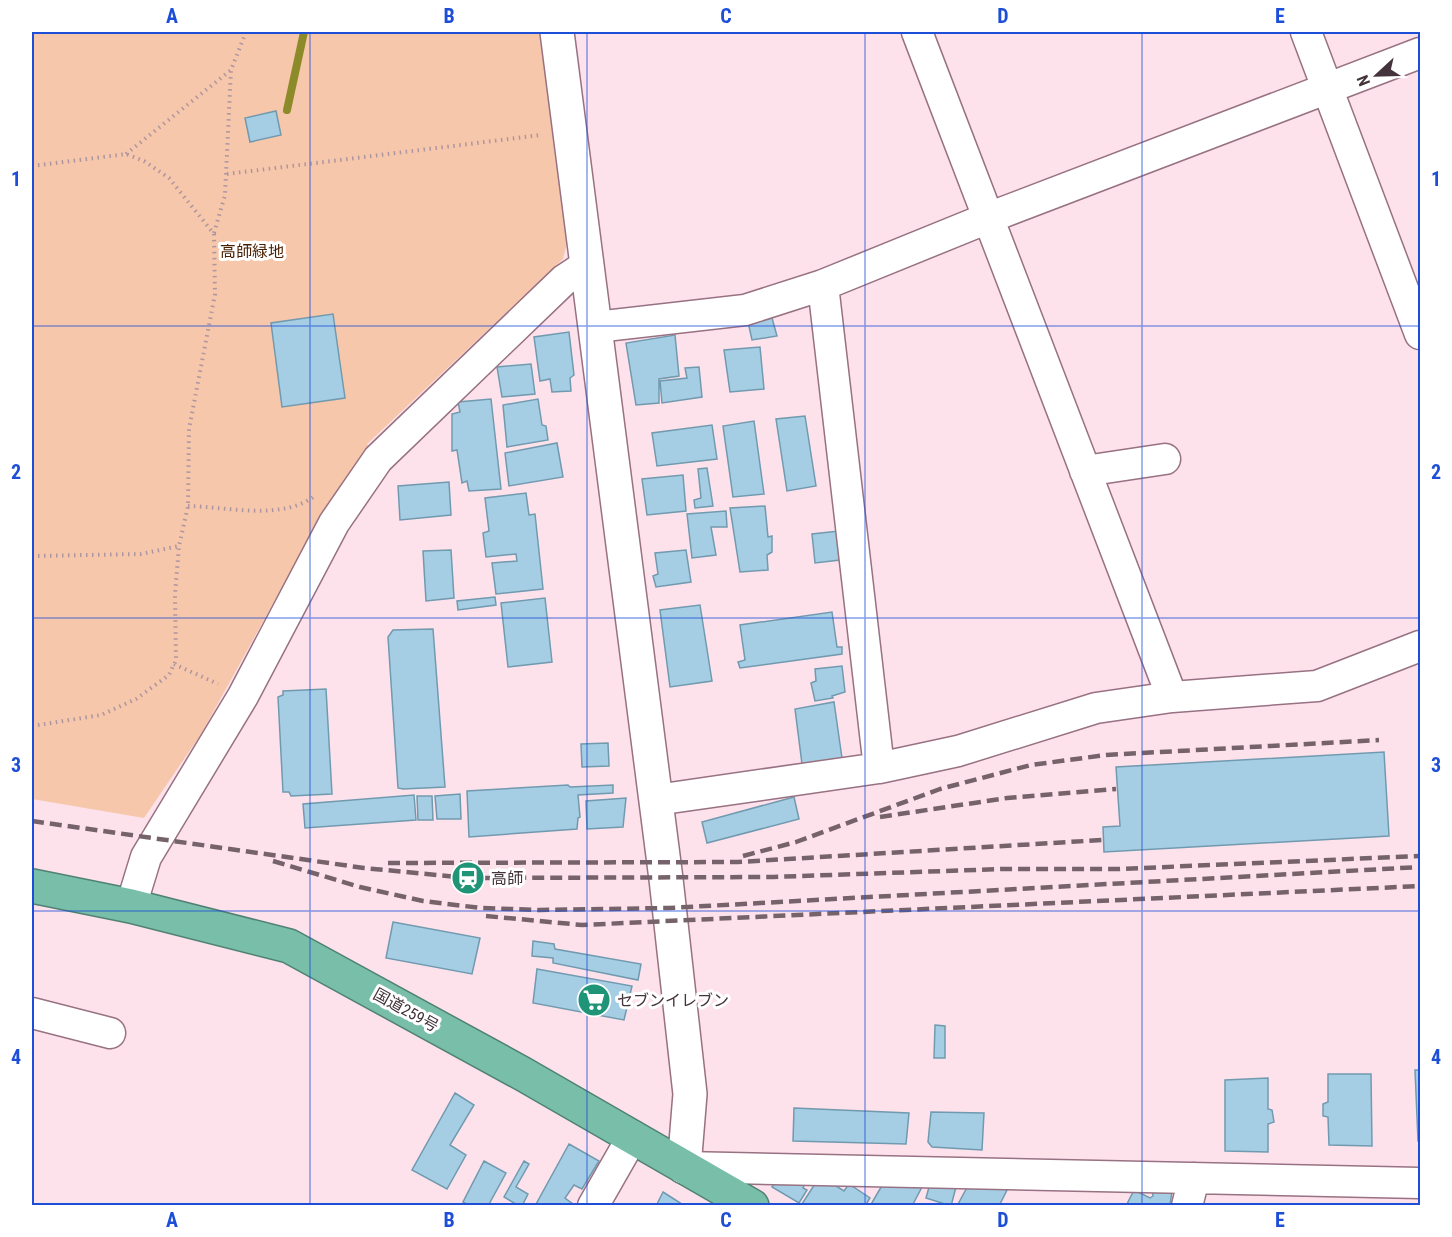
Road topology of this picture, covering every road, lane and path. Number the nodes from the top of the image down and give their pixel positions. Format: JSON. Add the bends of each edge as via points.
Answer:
{"nodes":[{"id":1,"x":246,"y":32,"type":"edge"},
{"id":2,"x":556,"y":32,"type":"edge"},
{"id":3,"x":917,"y":32,"type":"edge"},
{"id":4,"x":1306,"y":32,"type":"edge"},
{"id":5,"x":1420,"y":53,"type":"edge"},
{"id":6,"x":231,"y":70,"type":"junction"},
{"id":7,"x":1327,"y":88,"type":"junction"},
{"id":8,"x":549,"y":134,"type":"dead end"},
{"id":9,"x":126,"y":154,"type":"junction"},
{"id":10,"x":32,"y":166,"type":"edge"},
{"id":11,"x":227,"y":174,"type":"junction"},
{"id":12,"x":988,"y":218,"type":"junction"},
{"id":13,"x":214,"y":234,"type":"junction"},
{"id":14,"x":585,"y":266,"type":"junction"},
{"id":15,"x":823,"y":285,"type":"junction"},
{"id":16,"x":596,"y":327,"type":"junction"},
{"id":17,"x":1420,"y":334,"type":"edge"},
{"id":18,"x":1165,"y":459,"type":"dead end"},
{"id":19,"x":1085,"y":471,"type":"junction"},
{"id":20,"x":322,"y":490,"type":"dead end"},
{"id":21,"x":188,"y":506,"type":"junction"},
{"id":22,"x":179,"y":546,"type":"junction"},
{"id":23,"x":32,"y":556,"type":"edge"},
{"id":24,"x":1420,"y":646,"type":"edge"},
{"id":25,"x":174,"y":664,"type":"junction"},
{"id":26,"x":243,"y":696,"type":"junction"},
{"id":27,"x":1172,"y":697,"type":"junction"},
{"id":28,"x":32,"y":726,"type":"edge"},
{"id":29,"x":879,"y":768,"type":"junction"},
{"id":30,"x":656,"y":800,"type":"junction"},
{"id":31,"x":32,"y":886,"type":"edge"},
{"id":32,"x":131,"y":906,"type":"junction"},
{"id":33,"x":32,"y":1013,"type":"edge"},
{"id":34,"x":110,"y":1033,"type":"dead end"},
{"id":35,"x":633,"y":1136,"type":"junction"},
{"id":36,"x":684,"y":1167,"type":"junction"},
{"id":37,"x":1420,"y":1183,"type":"edge"},
{"id":38,"x":1191,"y":1192,"type":"edge"},
{"id":39,"x":593,"y":1206,"type":"edge"},
{"id":40,"x":752,"y":1206,"type":"edge"}],
"edges":[{"from":1,"to":6,"type":"path"},
{"from":2,"to":14,"type":"street"},
{"from":3,"to":12,"type":"street"},
{"from":4,"to":7,"type":"street"},
{"from":5,"to":7,"type":"street"},
{"from":6,"to":9,"type":"path"},
{"from":6,"to":11,"type":"path","via":[[226,121]]},
{"from":7,"to":12,"type":"street"},
{"from":7,"to":17,"type":"street"},
{"from":8,"to":11,"type":"path"},
{"from":9,"to":10,"type":"path"},
{"from":9,"to":13,"type":"path","via":[[169,178]]},
{"from":11,"to":13,"type":"path"},
{"from":12,"to":15,"type":"street"},
{"from":12,"to":19,"type":"street"},
{"from":13,"to":21,"type":"path","via":[[215,294],[189,429]]},
{"from":14,"to":16,"type":"street"},
{"from":14,"to":26,"type":"street","via":[[564,280],[378,459],[334,523]]},
{"from":15,"to":16,"type":"street","via":[[745,310]]},
{"from":15,"to":29,"type":"street"},
{"from":16,"to":30,"type":"street"},
{"from":18,"to":19,"type":"street"},
{"from":19,"to":27,"type":"street"},
{"from":20,"to":21,"type":"path","via":[[300,504],[273,509]]},
{"from":21,"to":22,"type":"path"},
{"from":22,"to":23,"type":"path","via":[[141,554]]},
{"from":22,"to":25,"type":"path"},
{"from":24,"to":27,"type":"street","via":[[1317,686]]},
{"from":25,"to":26,"type":"path"},
{"from":25,"to":28,"type":"path","via":[[168,675],[136,699],[101,715]]},
{"from":26,"to":32,"type":"street","via":[[146,857]]},
{"from":27,"to":29,"type":"street","via":[[1095,708],[958,751]]},
{"from":29,"to":30,"type":"street"},
{"from":30,"to":36,"type":"street","via":[[690,1094]]},
{"from":31,"to":32,"type":"highway","name":"国道259号"},
{"from":32,"to":35,"type":"highway","name":"国道259号","via":[[289,946]]},
{"from":33,"to":34,"type":"street"},
{"from":35,"to":36,"type":"highway","name":"国道259号"},
{"from":35,"to":39,"type":"street"},
{"from":36,"to":38,"type":"street"},
{"from":36,"to":40,"type":"highway","name":"国道259号"},
{"from":37,"to":38,"type":"street"}]}
